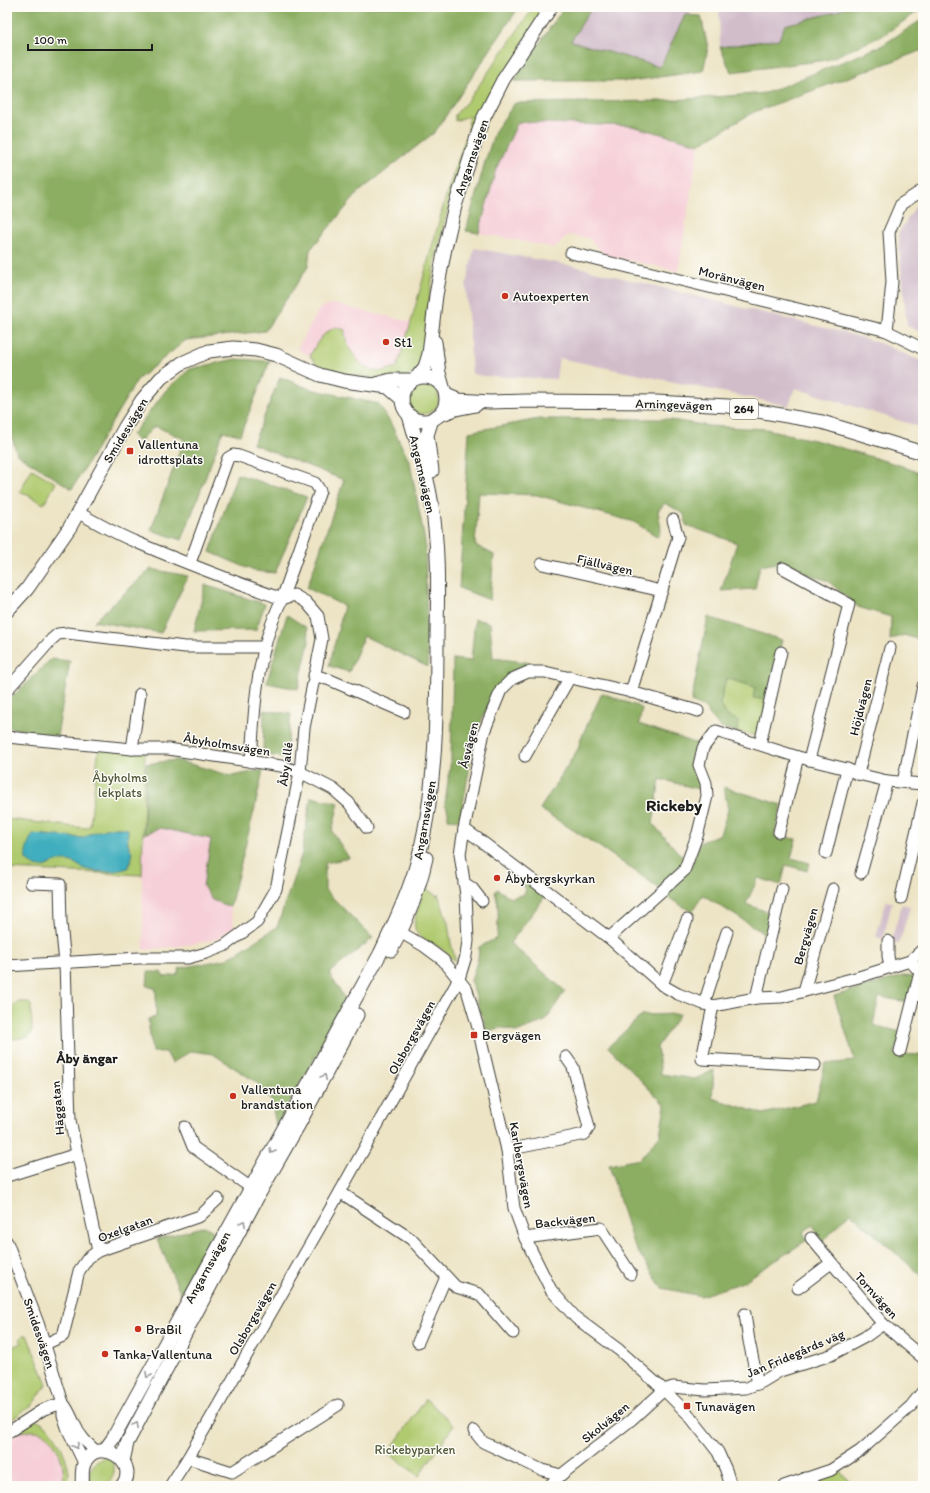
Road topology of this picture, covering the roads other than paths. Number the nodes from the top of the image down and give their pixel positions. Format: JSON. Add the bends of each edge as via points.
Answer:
{"nodes":[{"id":1,"x":551,"y":7,"type":"edge"},
{"id":2,"x":923,"y":190,"type":"edge"},
{"id":3,"x":571,"y":253,"type":"dead end"},
{"id":4,"x":433,"y":322,"type":"junction"},
{"id":5,"x":886,"y":331,"type":"junction"},
{"id":6,"x":923,"y":349,"type":"edge"},
{"id":7,"x":414,"y":379,"type":"junction"},
{"id":8,"x":372,"y":384,"type":"junction"},
{"id":9,"x":444,"y":391,"type":"junction"},
{"id":10,"x":402,"y":399,"type":"junction"},
{"id":11,"x":490,"y":402,"type":"junction"},
{"id":12,"x":409,"y":415,"type":"junction"},
{"id":13,"x":435,"y":418,"type":"junction"},
{"id":14,"x":923,"y":453,"type":"edge"},
{"id":15,"x":79,"y":513,"type":"junction"},
{"id":16,"x":673,"y":520,"type":"dead end"},
{"id":17,"x":190,"y":563,"type":"junction"},
{"id":18,"x":542,"y":564,"type":"dead end"},
{"id":19,"x":783,"y":568,"type":"dead end"},
{"id":20,"x":662,"y":591,"type":"junction"},
{"id":21,"x":282,"y":599,"type":"junction"},
{"id":22,"x":7,"y":611,"type":"edge"},
{"id":23,"x":264,"y":647,"type":"junction"},
{"id":24,"x":890,"y":648,"type":"dead end"},
{"id":25,"x":781,"y":652,"type":"dead end"},
{"id":26,"x":837,"y":653,"type":"junction"},
{"id":27,"x":314,"y":675,"type":"junction"},
{"id":28,"x":570,"y":677,"type":"junction"},
{"id":29,"x":923,"y":686,"type":"edge"},
{"id":30,"x":7,"y":690,"type":"edge"},
{"id":31,"x":631,"y":692,"type":"junction"},
{"id":32,"x":140,"y":694,"type":"dead end"},
{"id":33,"x":698,"y":711,"type":"dead end"},
{"id":34,"x":404,"y":712,"type":"dead end"},
{"id":35,"x":822,"y":734,"type":"dead end"},
{"id":36,"x":7,"y":736,"type":"edge"},
{"id":37,"x":760,"y":744,"type":"junction"},
{"id":38,"x":132,"y":749,"type":"junction"},
{"id":39,"x":525,"y":756,"type":"dead end"},
{"id":40,"x":798,"y":757,"type":"junction"},
{"id":41,"x":809,"y":760,"type":"junction"},
{"id":42,"x":251,"y":762,"type":"junction"},
{"id":43,"x":847,"y":769,"type":"junction"},
{"id":44,"x":300,"y":772,"type":"junction"},
{"id":45,"x":858,"y":774,"type":"junction"},
{"id":46,"x":887,"y":781,"type":"junction"},
{"id":47,"x":903,"y":782,"type":"junction"},
{"id":48,"x":923,"y":784,"type":"edge"},
{"id":49,"x":923,"y":803,"type":"edge"},
{"id":50,"x":367,"y":828,"type":"dead end"},
{"id":51,"x":464,"y":829,"type":"junction"},
{"id":52,"x":779,"y":832,"type":"dead end"},
{"id":53,"x":826,"y":853,"type":"dead end"},
{"id":54,"x":861,"y":873,"type":"dead end"},
{"id":55,"x":31,"y":883,"type":"dead end"},
{"id":56,"x":464,"y":883,"type":"junction"},
{"id":57,"x":782,"y":888,"type":"dead end"},
{"id":58,"x":833,"y":889,"type":"dead end"},
{"id":59,"x":901,"y":898,"type":"dead end"},
{"id":60,"x":482,"y":901,"type":"dead end"},
{"id":61,"x":687,"y":920,"type":"dead end"},
{"id":62,"x":397,"y":930,"type":"junction"},
{"id":63,"x":727,"y":932,"type":"dead end"},
{"id":64,"x":609,"y":938,"type":"junction"},
{"id":65,"x":888,"y":941,"type":"dead end"},
{"id":66,"x":923,"y":949,"type":"edge"},
{"id":67,"x":910,"y":961,"type":"junction"},
{"id":68,"x":65,"y":963,"type":"junction"},
{"id":69,"x":7,"y":966,"type":"edge"},
{"id":70,"x":890,"y":967,"type":"junction"},
{"id":71,"x":459,"y":979,"type":"junction"},
{"id":72,"x":662,"y":985,"type":"junction"},
{"id":73,"x":804,"y":991,"type":"junction"},
{"id":74,"x":756,"y":998,"type":"junction"},
{"id":75,"x":708,"y":1005,"type":"junction"},
{"id":76,"x":900,"y":1051,"type":"dead end"},
{"id":77,"x":566,"y":1057,"type":"dead end"},
{"id":78,"x":815,"y":1065,"type":"dead end"},
{"id":79,"x":185,"y":1128,"type":"dead end"},
{"id":80,"x":507,"y":1150,"type":"junction"},
{"id":81,"x":77,"y":1154,"type":"junction"},
{"id":82,"x":7,"y":1176,"type":"edge"},
{"id":83,"x":255,"y":1191,"type":"junction"},
{"id":84,"x":340,"y":1192,"type":"junction"},
{"id":85,"x":218,"y":1199,"type":"dead end"},
{"id":86,"x":525,"y":1238,"type":"junction"},
{"id":87,"x":811,"y":1238,"type":"dead end"},
{"id":88,"x":7,"y":1242,"type":"edge"},
{"id":89,"x":98,"y":1251,"type":"junction"},
{"id":90,"x":831,"y":1263,"type":"junction"},
{"id":91,"x":631,"y":1274,"type":"dead end"},
{"id":92,"x":446,"y":1277,"type":"junction"},
{"id":93,"x":798,"y":1288,"type":"dead end"},
{"id":94,"x":745,"y":1314,"type":"dead end"},
{"id":95,"x":883,"y":1324,"type":"junction"},
{"id":96,"x":513,"y":1333,"type":"dead end"},
{"id":97,"x":418,"y":1342,"type":"dead end"},
{"id":98,"x":45,"y":1344,"type":"junction"},
{"id":99,"x":923,"y":1358,"type":"edge"},
{"id":100,"x":758,"y":1384,"type":"junction"},
{"id":101,"x":664,"y":1390,"type":"junction"},
{"id":102,"x":923,"y":1391,"type":"edge"},
{"id":103,"x":63,"y":1403,"type":"junction"},
{"id":104,"x":338,"y":1405,"type":"dead end"},
{"id":105,"x":474,"y":1431,"type":"dead end"},
{"id":106,"x":7,"y":1433,"type":"edge"},
{"id":107,"x":100,"y":1451,"type":"junction"},
{"id":108,"x":188,"y":1458,"type":"junction"},
{"id":109,"x":84,"y":1463,"type":"junction"},
{"id":110,"x":124,"y":1464,"type":"junction"},
{"id":111,"x":561,"y":1476,"type":"junction"},
{"id":112,"x":806,"y":1478,"type":"junction"},
{"id":113,"x":84,"y":1484,"type":"edge"},
{"id":114,"x":122,"y":1486,"type":"edge"},
{"id":115,"x":129,"y":1486,"type":"edge"},
{"id":116,"x":170,"y":1486,"type":"edge"},
{"id":117,"x":550,"y":1486,"type":"edge"},
{"id":118,"x":731,"y":1486,"type":"edge"},
{"id":119,"x":784,"y":1486,"type":"edge"},
{"id":120,"x":816,"y":1486,"type":"edge"}],
"edges":[{"from":1,"to":4,"type":"main road","name":"Angarnsvägen","via":[[503,80],[482,122],[454,206]]},
{"from":2,"to":5,"type":"street","via":[[901,204],[889,232],[892,282]]},
{"from":3,"to":5,"type":"street","name":"Moränvägen"},
{"from":4,"to":7,"type":"main road","name":"Angarnsvägen","via":[[430,354],[425,367]]},
{"from":4,"to":9,"type":"main road","name":"Angarnsvägen"},
{"from":5,"to":6,"type":"street","name":"Moränvägen"},
{"from":7,"to":8,"type":"main road","name":"Smidesvägen"},
{"from":7,"to":9,"type":"main road","via":[[431,377],[437,380]]},
{"from":7,"to":10,"type":"main road","via":[[406,386]]},
{"from":8,"to":10,"type":"main road","name":"Smidesvägen","via":[[388,387]]},
{"from":8,"to":15,"type":"main road","name":"Smidesvägen","via":[[320,375],[276,355],[256,350],[233,348],[209,351],[182,363],[161,378],[142,400]]},
{"from":9,"to":11,"type":"main road","name":"Arningevägen","number":"264","via":[[458,400]]},
{"from":9,"to":13,"type":"main road","via":[[445,406]]},
{"from":10,"to":12,"type":"main road","via":[[404,409]]},
{"from":11,"to":13,"type":"main road","name":"Arningevägen","number":"264","via":[[456,409]]},
{"from":11,"to":14,"type":"main road","name":"Arningevägen","number":"264","via":[[656,402],[728,406],[822,422]]},
{"from":12,"to":13,"type":"main road","via":[[419,420]]},
{"from":12,"to":62,"type":"main road","name":"Angarnsvägen","via":[[431,495],[438,557],[437,680],[432,768],[426,816],[415,870]]},
{"from":13,"to":62,"type":"main road","name":"Angarnsvägen","via":[[427,435],[440,528],[443,587],[440,762],[434,821],[422,879]]},
{"from":15,"to":17,"type":"street","via":[[134,542]]},
{"from":15,"to":22,"type":"main road","name":"Smidesvägen","via":[[27,589]]},
{"from":16,"to":20,"type":"street","via":[[678,537]]},
{"from":17,"to":21,"type":"street"},
{"from":17,"to":21,"type":"street","via":[[228,458],[239,456],[315,483],[320,491]]},
{"from":18,"to":20,"type":"street","name":"Fjällvägen"},
{"from":19,"to":26,"type":"street","via":[[849,604]]},
{"from":20,"to":31,"type":"street"},
{"from":21,"to":23,"type":"street"},
{"from":21,"to":27,"type":"street","name":"Åby allé","via":[[294,595],[306,602],[318,616],[322,639]]},
{"from":23,"to":30,"type":"street","via":[[185,648],[58,634]]},
{"from":23,"to":42,"type":"street","via":[[257,687]]},
{"from":24,"to":45,"type":"street","name":"Höjdvägen"},
{"from":25,"to":37,"type":"street"},
{"from":26,"to":35,"type":"street","via":[[842,657]]},
{"from":26,"to":41,"type":"street"},
{"from":27,"to":34,"type":"street"},
{"from":27,"to":44,"type":"street","name":"Åby allé","via":[[304,728]]},
{"from":28,"to":31,"type":"street","name":"Åsvägen"},
{"from":28,"to":39,"type":"street"},
{"from":28,"to":51,"type":"street","name":"Åsvägen","via":[[545,672],[528,672],[512,679],[501,690],[484,732]]},
{"from":29,"to":47,"type":"street"},
{"from":31,"to":33,"type":"street","name":"Åsvägen"},
{"from":32,"to":38,"type":"street"},
{"from":36,"to":38,"type":"street","name":"Åbyholmsvägen"},
{"from":37,"to":40,"type":"street"},
{"from":37,"to":64,"type":"street","via":[[716,731],[703,748],[699,765],[706,783],[707,796],[698,833],[684,871]]},
{"from":38,"to":42,"type":"street","name":"Åbyholmsvägen","via":[[168,749]]},
{"from":40,"to":41,"type":"street"},
{"from":40,"to":52,"type":"street"},
{"from":41,"to":43,"type":"street"},
{"from":42,"to":44,"type":"street","name":"Åbyholmsvägen","via":[[281,766]]},
{"from":43,"to":45,"type":"street"},
{"from":43,"to":53,"type":"street"},
{"from":44,"to":50,"type":"street","name":"Åbyholmsvägen","via":[[333,789],[349,803]]},
{"from":44,"to":68,"type":"street","name":"Åby allé","via":[[276,889],[257,922],[224,946],[188,958]]},
{"from":45,"to":46,"type":"street"},
{"from":46,"to":47,"type":"street"},
{"from":46,"to":54,"type":"street"},
{"from":47,"to":48,"type":"street"},
{"from":49,"to":59,"type":"street"},
{"from":51,"to":56,"type":"street","name":"Åsvägen","via":[[460,854]]},
{"from":51,"to":64,"type":"street"},
{"from":55,"to":68,"type":"street","via":[[60,884]]},
{"from":56,"to":60,"type":"street","via":[[472,888]]},
{"from":56,"to":71,"type":"street","name":"Åsvägen","via":[[468,941]]},
{"from":57,"to":74,"type":"street"},
{"from":58,"to":73,"type":"street","name":"Bergvägen"},
{"from":61,"to":72,"type":"street"},
{"from":62,"to":71,"type":"street","name":"Karlbergsvägen","via":[[443,960]]},
{"from":62,"to":83,"type":"main road","name":"Angarnsvägen","via":[[299,1124]]},
{"from":63,"to":75,"type":"street"},
{"from":64,"to":72,"type":"street"},
{"from":65,"to":70,"type":"street"},
{"from":66,"to":67,"type":"street"},
{"from":67,"to":70,"type":"street"},
{"from":67,"to":76,"type":"street","via":[[920,972]]},
{"from":68,"to":69,"type":"street","name":"Åby allé"},
{"from":68,"to":81,"type":"street","name":"Häggatan","via":[[70,1120]]},
{"from":70,"to":73,"type":"street"},
{"from":71,"to":80,"type":"street","name":"Karlbergsvägen","via":[[467,990],[478,1024]]},
{"from":71,"to":84,"type":"street","name":"Olsborgsvägen"},
{"from":72,"to":75,"type":"street"},
{"from":73,"to":74,"type":"street","via":[[782,997]]},
{"from":74,"to":75,"type":"street"},
{"from":75,"to":78,"type":"street","via":[[702,1058]]},
{"from":77,"to":80,"type":"street","via":[[573,1067],[589,1128],[585,1134]]},
{"from":79,"to":83,"type":"street","via":[[193,1147]]},
{"from":80,"to":86,"type":"street","name":"Karlbergsvägen","via":[[514,1208]]},
{"from":81,"to":82,"type":"street"},
{"from":81,"to":89,"type":"street","name":"Häggatan"},
{"from":83,"to":107,"type":"main road","name":"Angarnsvägen","one_way":true,"via":[[112,1440]]},
{"from":110,"to":83,"type":"main road","name":"Angarnsvägen","one_way":true,"via":[[127,1443]]},
{"from":84,"to":92,"type":"street","via":[[411,1239]]},
{"from":84,"to":108,"type":"street","name":"Olsborgsvägen"},
{"from":85,"to":89,"type":"street","name":"Oxelgatan","via":[[200,1216]]},
{"from":86,"to":91,"type":"street","name":"Backvägen","via":[[601,1228]]},
{"from":86,"to":101,"type":"street","name":"Karlbergsvägen","via":[[551,1290],[576,1318],[619,1350]]},
{"from":87,"to":90,"type":"street","name":"Tornvägen"},
{"from":88,"to":98,"type":"street","name":"Smidesvägen"},
{"from":89,"to":98,"type":"street","name":"Oxelgatan","via":[[88,1258],[79,1271],[63,1336]]},
{"from":90,"to":93,"type":"street"},
{"from":90,"to":95,"type":"street","name":"Tornvägen"},
{"from":92,"to":96,"type":"street","via":[[456,1287],[479,1294]]},
{"from":92,"to":97,"type":"street"},
{"from":94,"to":100,"type":"street"},
{"from":95,"to":99,"type":"street","name":"Tornvägen"},
{"from":95,"to":100,"type":"street","name":"Jan Fridegårds väg","via":[[865,1337],[830,1355],[780,1371]]},
{"from":98,"to":103,"type":"street","name":"Smidesvägen"},
{"from":100,"to":101,"type":"street","name":"Jan Fridegårds väg","via":[[746,1388],[705,1390],[673,1387]]},
{"from":101,"to":111,"type":"street","name":"Skolvägen"},
{"from":101,"to":118,"type":"street","name":"Karlbergsvägen","via":[[688,1414],[718,1452]]},
{"from":102,"to":112,"type":"street","via":[[911,1406],[860,1451],[831,1470]]},
{"from":103,"to":106,"type":"street","via":[[44,1409]]},
{"from":103,"to":107,"type":"street","name":"Smidesvägen","via":[[85,1442]]},
{"from":103,"to":109,"type":"street","name":"Smidesvägen","one_way":true,"via":[[63,1415],[68,1430]]},
{"from":104,"to":108,"type":"street","via":[[232,1472]]},
{"from":105,"to":111,"type":"street","via":[[483,1442],[542,1470]]},
{"from":107,"to":109,"type":"main road","name":"Angarnsvägen","via":[[92,1454]]},
{"from":107,"to":110,"type":"main road","via":[[118,1455]]},
{"from":108,"to":116,"type":"street","name":"Olsborgsvägen"},
{"from":109,"to":113,"type":"main road"},
{"from":110,"to":114,"type":"main road","name":"Angarnsvägen","via":[[126,1474]]},
{"from":110,"to":115,"type":"street"},
{"from":111,"to":117,"type":"street","name":"Skolvägen"},
{"from":112,"to":119,"type":"street"},
{"from":112,"to":120,"type":"street"}]}
